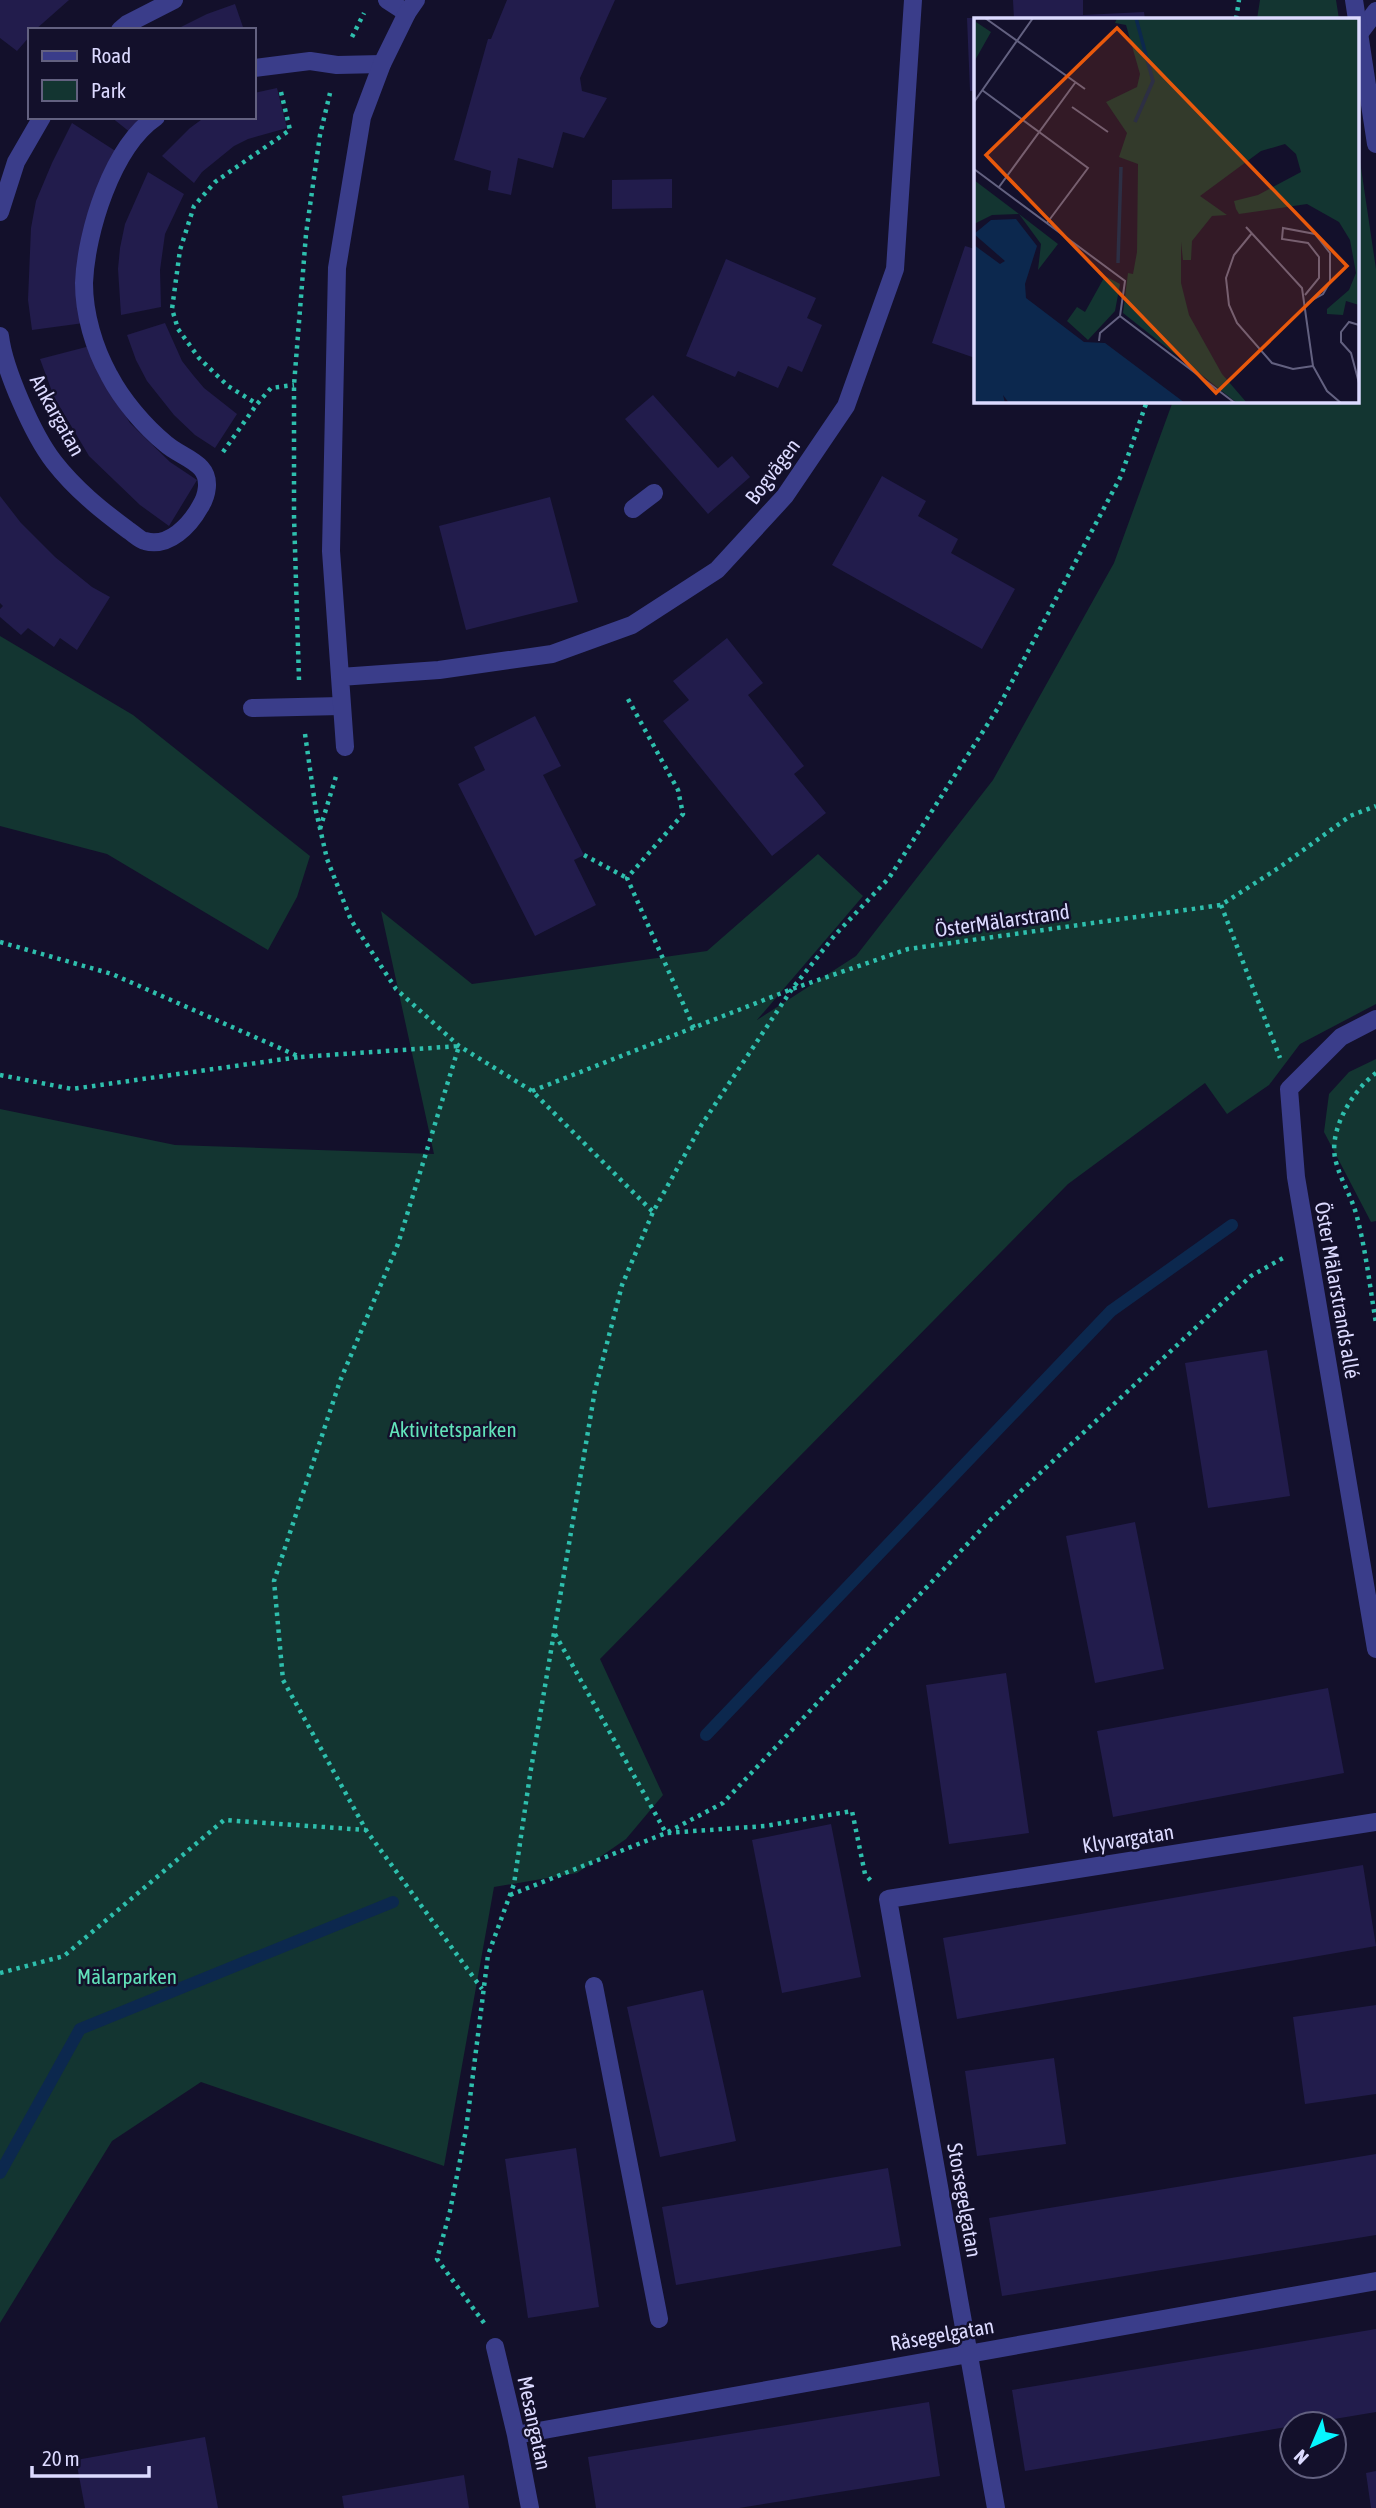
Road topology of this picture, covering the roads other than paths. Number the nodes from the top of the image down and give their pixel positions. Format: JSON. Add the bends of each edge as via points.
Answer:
{"nodes":[{"id":1,"x":174,"y":0,"type":"edge"},
{"id":2,"x":387,"y":0,"type":"edge"},
{"id":3,"x":913,"y":0,"type":"edge"},
{"id":4,"x":1354,"y":0,"type":"edge"},
{"id":5,"x":412,"y":6,"type":"edge"},
{"id":6,"x":1376,"y":11,"type":"edge"},
{"id":7,"x":1357,"y":18,"type":"edge"},
{"id":8,"x":1358,"y":27,"type":"edge"},
{"id":9,"x":122,"y":28,"type":"edge"},
{"id":10,"x":1359,"y":34,"type":"junction"},
{"id":11,"x":382,"y":64,"type":"junction"},
{"id":12,"x":261,"y":67,"type":"edge"},
{"id":13,"x":41,"y":119,"type":"edge"},
{"id":14,"x":153,"y":119,"type":"edge"},
{"id":15,"x":1376,"y":144,"type":"edge"},
{"id":16,"x":0,"y":212,"type":"edge"},
{"id":17,"x":0,"y":336,"type":"edge"},
{"id":18,"x":654,"y":493,"type":"dead end"},
{"id":19,"x":633,"y":509,"type":"dead end"},
{"id":20,"x":340,"y":677,"type":"junction"},
{"id":21,"x":341,"y":706,"type":"junction"},
{"id":22,"x":252,"y":708,"type":"dead end"},
{"id":23,"x":345,"y":747,"type":"road end"},
{"id":24,"x":1376,"y":1019,"type":"edge"},
{"id":25,"x":1376,"y":1649,"type":"edge"},
{"id":26,"x":1376,"y":1822,"type":"edge"},
{"id":27,"x":888,"y":1899,"type":"joint"},
{"id":28,"x":594,"y":1986,"type":"dead end"},
{"id":29,"x":1376,"y":2281,"type":"edge"},
{"id":30,"x":659,"y":2319,"type":"dead end"},
{"id":31,"x":495,"y":2347,"type":"road end"},
{"id":32,"x":968,"y":2352,"type":"junction"},
{"id":33,"x":516,"y":2435,"type":"junction"},
{"id":34,"x":530,"y":2508,"type":"edge"},
{"id":35,"x":996,"y":2508,"type":"edge"}],
"edges":[{"from":1,"to":9,"type":"street"},
{"from":2,"to":5,"type":"street"},
{"from":3,"to":20,"type":"street","name":"Bogvägen","via":[[895,269],[846,406],[785,496],[717,570],[632,625],[552,653],[439,670]]},
{"from":4,"to":7,"type":"street"},
{"from":5,"to":11,"type":"street"},
{"from":6,"to":10,"type":"street"},
{"from":8,"to":10,"type":"street"},
{"from":10,"to":15,"type":"street"},
{"from":11,"to":12,"type":"street","via":[[310,61]]},
{"from":11,"to":20,"type":"street","via":[[362,117],[337,268],[331,551]]},
{"from":13,"to":16,"type":"street","via":[[16,162]]},
{"from":14,"to":17,"type":"street","name":"Ankargatan","via":[[124,152],[103,193],[84,283],[90,331],[108,375],[166,444],[202,469],[208,486],[194,519],[177,534],[145,541],[93,504],[52,461],[19,399]]},
{"from":18,"to":19,"type":"street"},
{"from":20,"to":21,"type":"street"},
{"from":21,"to":22,"type":"street"},
{"from":21,"to":23,"type":"street"},
{"from":24,"to":25,"type":"street","name":"Öster Mälarstrands allé","via":[[1341,1037],[1289,1089],[1296,1177]]},
{"from":26,"to":27,"type":"street","name":"Klyvargatan"},
{"from":27,"to":32,"type":"street","name":"Storsegelgatan"},
{"from":28,"to":30,"type":"street"},
{"from":29,"to":32,"type":"street","name":"Råsegelgatan"},
{"from":31,"to":33,"type":"street","name":"Mesangatan"},
{"from":32,"to":33,"type":"street","name":"Råsegelgatan"},
{"from":32,"to":35,"type":"street","name":"Storsegelgatan"},
{"from":33,"to":34,"type":"street","name":"Mesangatan"}]}
